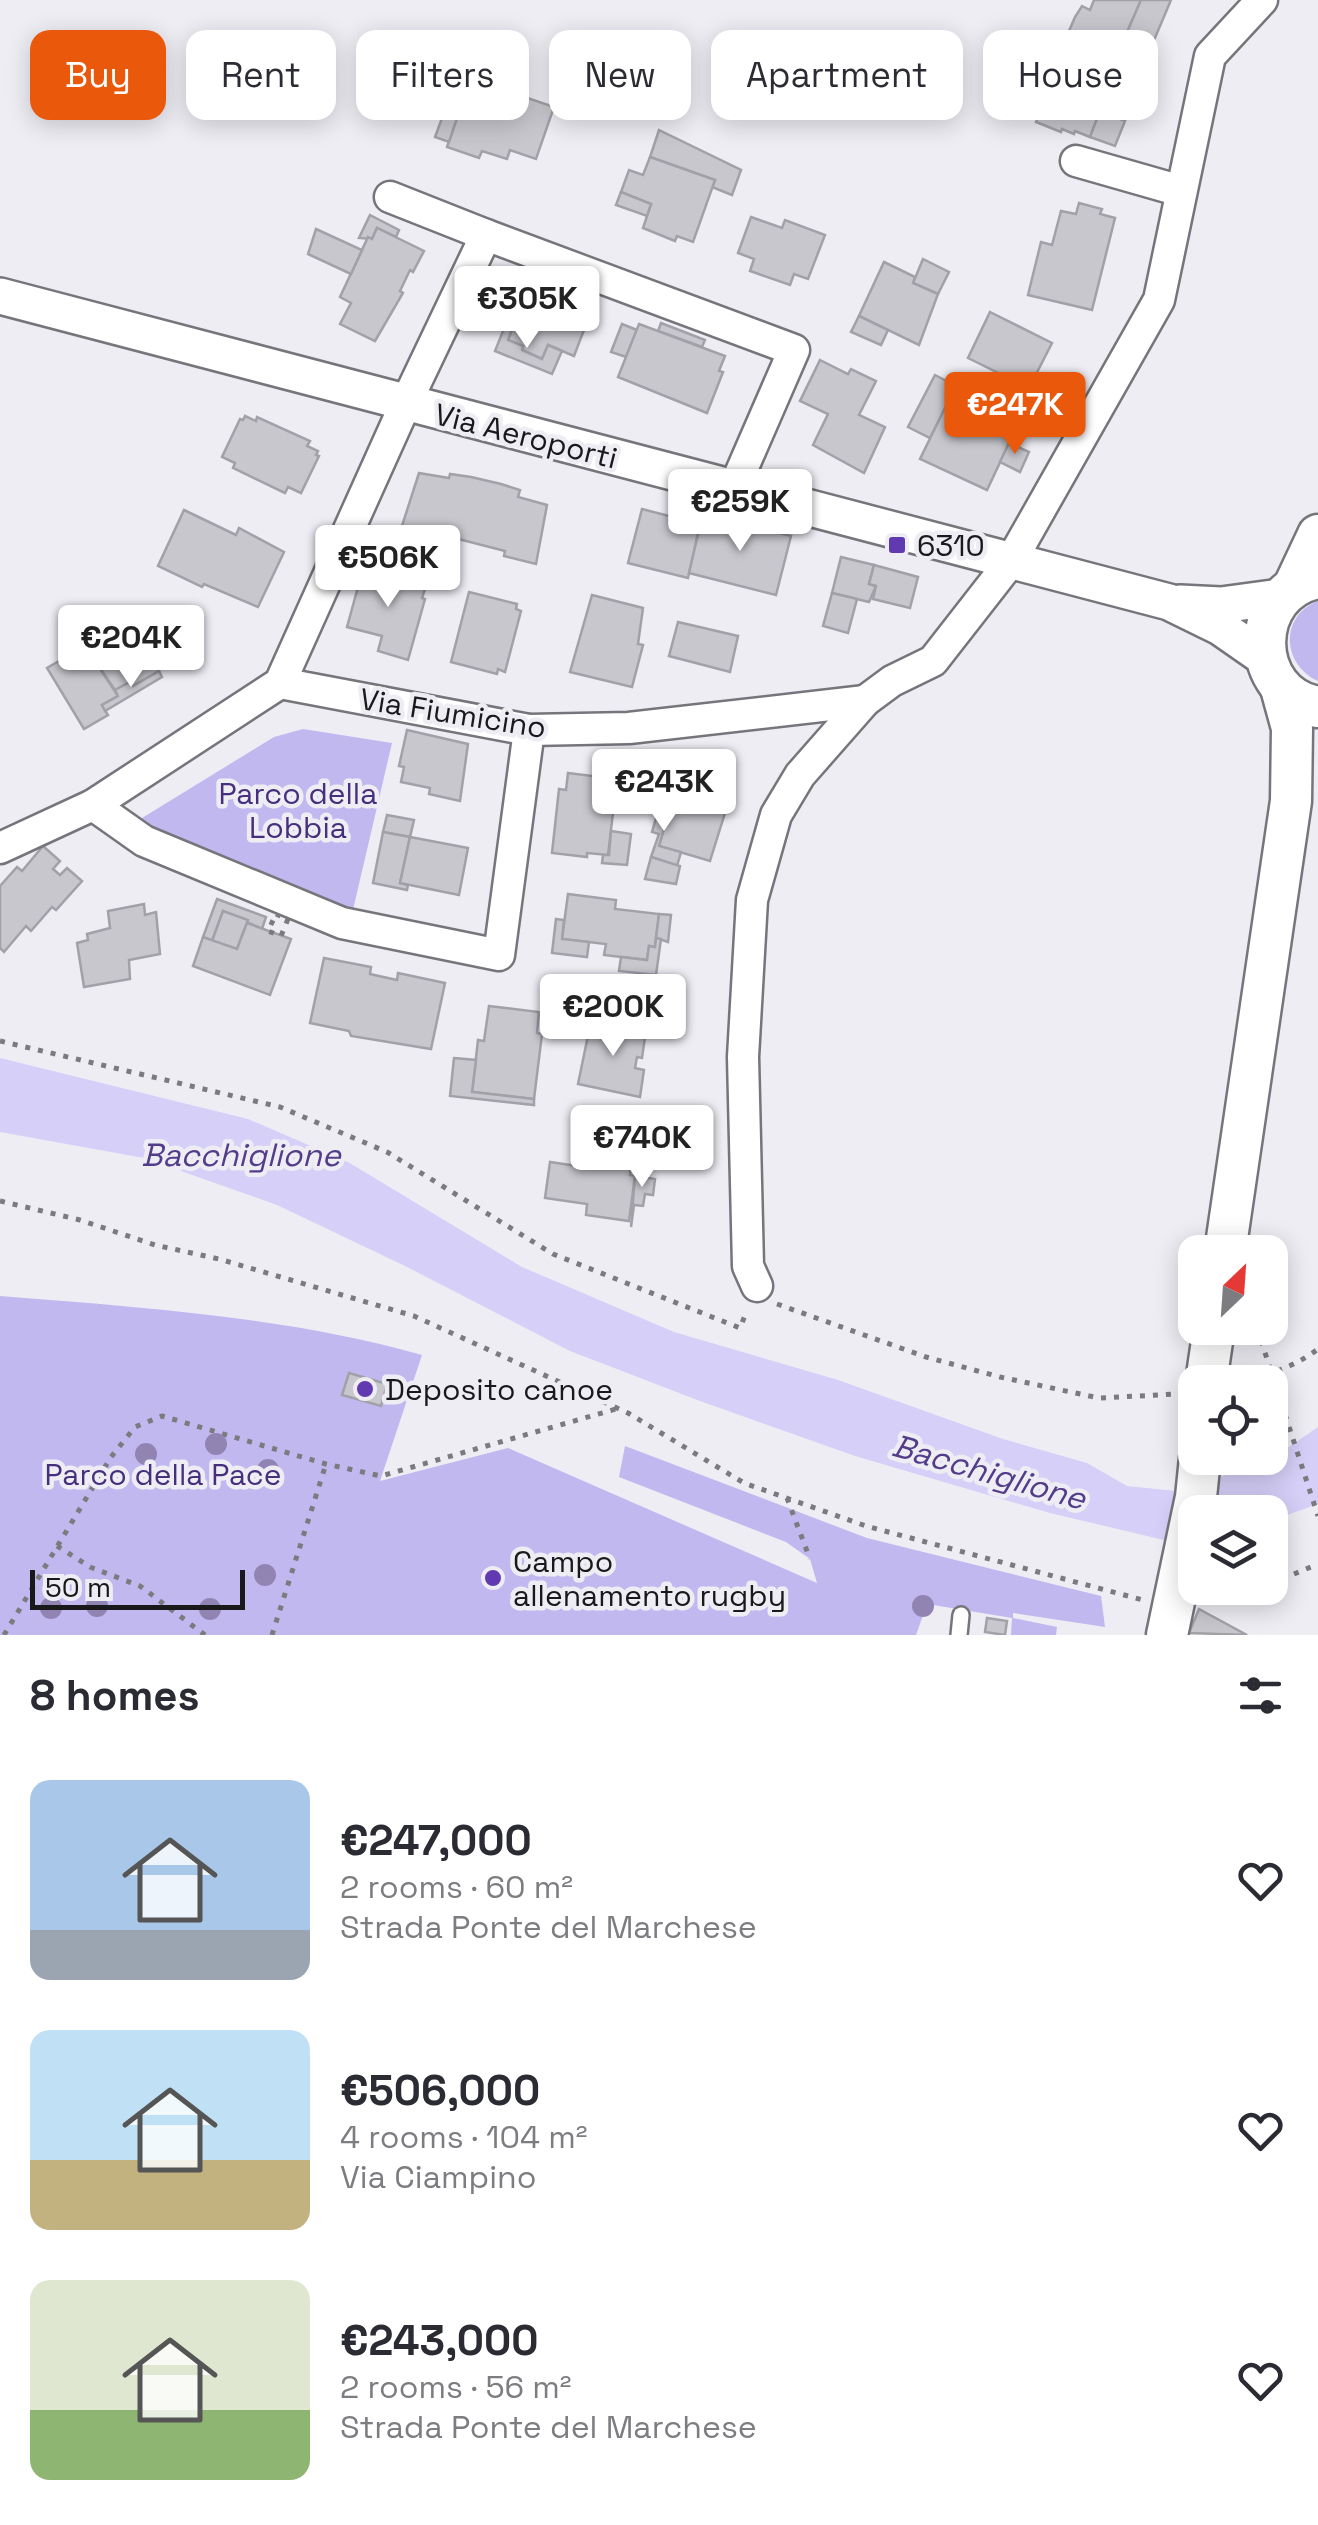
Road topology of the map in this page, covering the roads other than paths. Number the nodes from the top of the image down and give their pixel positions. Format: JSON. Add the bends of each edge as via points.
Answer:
{"nodes":[{"id":1,"x":1262,"y":0,"type":"edge"},
{"id":2,"x":1076,"y":162,"type":"dead end"},
{"id":3,"x":1182,"y":191,"type":"junction"},
{"id":4,"x":390,"y":197,"type":"dead end"},
{"id":5,"x":486,"y":235,"type":"junction"},
{"id":6,"x":0,"y":296,"type":"edge"},
{"id":7,"x":405,"y":405,"type":"junction"},
{"id":8,"x":734,"y":488,"type":"junction"},
{"id":9,"x":1318,"y":534,"type":"edge"},
{"id":10,"x":1012,"y":561,"type":"junction"},
{"id":11,"x":1298,"y":587,"type":"edge"},
{"id":12,"x":1169,"y":602,"type":"junction"},
{"id":13,"x":1274,"y":674,"type":"junction"},
{"id":14,"x":280,"y":684,"type":"junction"},
{"id":15,"x":865,"y":701,"type":"junction"},
{"id":16,"x":1318,"y":707,"type":"edge"},
{"id":17,"x":530,"y":730,"type":"junction"},
{"id":18,"x":1318,"y":745,"type":"edge"},
{"id":19,"x":1290,"y":801,"type":"junction"},
{"id":20,"x":93,"y":805,"type":"junction"},
{"id":21,"x":0,"y":848,"type":"edge"},
{"id":22,"x":1227,"y":1235,"type":"edge"},
{"id":23,"x":757,"y":1286,"type":"road end"},
{"id":24,"x":1198,"y":1475,"type":"edge"},
{"id":25,"x":1172,"y":1610,"type":"edge"},
{"id":26,"x":962,"y":1616,"type":"dead end"},
{"id":27,"x":959,"y":1635,"type":"edge"}],
"edges":[{"from":1,"to":3,"type":"street","via":[[1210,56]]},
{"from":2,"to":3,"type":"street"},
{"from":3,"to":10,"type":"street","via":[[1159,300]]},
{"from":4,"to":5,"type":"street"},
{"from":5,"to":7,"type":"street"},
{"from":5,"to":8,"type":"street","via":[[794,350]]},
{"from":6,"to":7,"type":"street","name":"Via Aeroporti"},
{"from":7,"to":8,"type":"street","name":"Via Aeroporti"},
{"from":7,"to":14,"type":"street"},
{"from":8,"to":10,"type":"street","name":"Via Aeroporti"},
{"from":9,"to":11,"type":"main road"},
{"from":10,"to":12,"type":"street","name":"Via Aeroporti"},
{"from":10,"to":15,"type":"street","via":[[932,661]]},
{"from":11,"to":12,"type":"street","name":"Via Aeroporti","via":[[1220,605]]},
{"from":11,"to":13,"type":"main road","via":[[1265,626]]},
{"from":12,"to":13,"type":"street","name":"Via Aeroporti","via":[[1220,627]]},
{"from":13,"to":16,"type":"main road","via":[[1295,698]]},
{"from":13,"to":19,"type":"main road","via":[[1292,728]]},
{"from":14,"to":17,"type":"street","name":"Via Fiumicino"},
{"from":14,"to":20,"type":"street"},
{"from":15,"to":17,"type":"street","name":"Via Fiumicino","via":[[628,728]]},
{"from":15,"to":23,"type":"street","via":[[800,775],[776,816],[752,900],[743,1058],[748,1266]]},
{"from":17,"to":20,"type":"street","via":[[499,955],[342,923],[144,842]]},
{"from":18,"to":19,"type":"main road"},
{"from":19,"to":22,"type":"main road"},
{"from":20,"to":21,"type":"street"},
{"from":24,"to":25,"type":"main road"},
{"from":26,"to":27,"type":"lane"}]}
